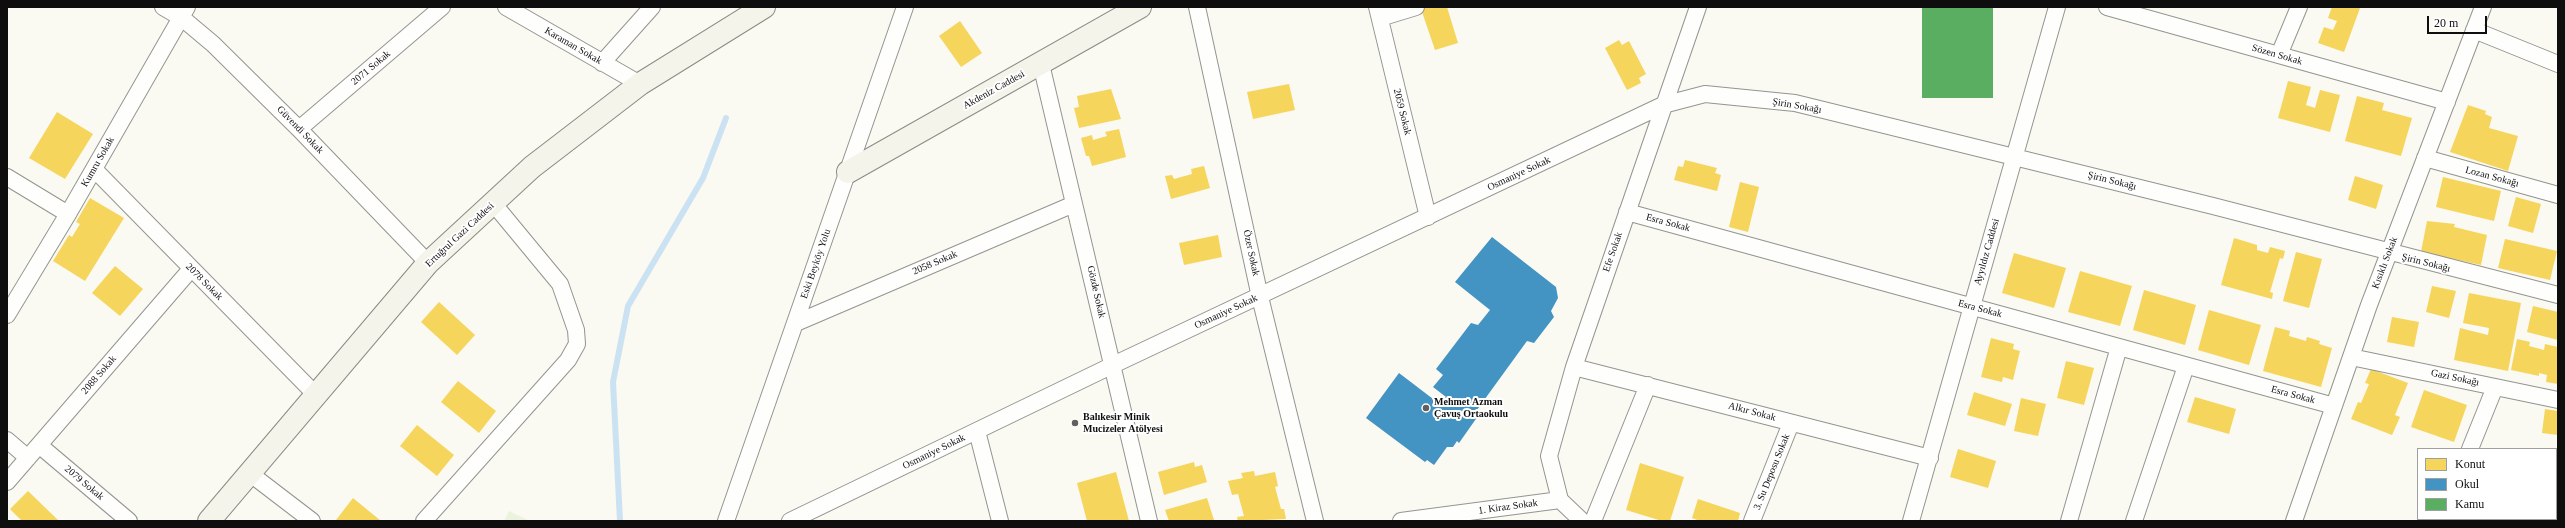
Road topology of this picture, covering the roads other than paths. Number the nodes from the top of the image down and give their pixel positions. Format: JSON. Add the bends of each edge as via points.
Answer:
{"nodes":[{"id":1,"x":163,"y":7,"type":"edge"},
{"id":2,"x":442,"y":7,"type":"edge"},
{"id":3,"x":506,"y":7,"type":"edge"},
{"id":4,"x":652,"y":7,"type":"edge"},
{"id":5,"x":764,"y":7,"type":"edge"},
{"id":6,"x":905,"y":7,"type":"edge"},
{"id":7,"x":1140,"y":7,"type":"edge"},
{"id":8,"x":1197,"y":7,"type":"edge"},
{"id":9,"x":1416,"y":7,"type":"edge"},
{"id":10,"x":1698,"y":7,"type":"edge"},
{"id":11,"x":2057,"y":7,"type":"edge"},
{"id":12,"x":2107,"y":7,"type":"edge"},
{"id":13,"x":2299,"y":7,"type":"edge"},
{"id":14,"x":2483,"y":7,"type":"edge"},
{"id":15,"x":184,"y":12,"type":"edge"},
{"id":16,"x":1378,"y":12,"type":"edge"},
{"id":17,"x":2474,"y":30,"type":"junction"},
{"id":18,"x":2279,"y":55,"type":"junction"},
{"id":19,"x":602,"y":63,"type":"junction"},
{"id":20,"x":1041,"y":64,"type":"junction"},
{"id":21,"x":2558,"y":64,"type":"edge"},
{"id":22,"x":640,"y":84,"type":"junction"},
{"id":23,"x":2447,"y":102,"type":"junction"},
{"id":24,"x":1663,"y":105,"type":"junction"},
{"id":25,"x":299,"y":129,"type":"junction"},
{"id":26,"x":2015,"y":156,"type":"junction"},
{"id":27,"x":2425,"y":158,"type":"junction"},
{"id":28,"x":94,"y":168,"type":"junction"},
{"id":29,"x":848,"y":172,"type":"junction"},
{"id":30,"x":7,"y":177,"type":"edge"},
{"id":31,"x":2558,"y":195,"type":"edge"},
{"id":32,"x":493,"y":203,"type":"junction"},
{"id":33,"x":1074,"y":204,"type":"junction"},
{"id":34,"x":1627,"y":212,"type":"junction"},
{"id":35,"x":68,"y":214,"type":"junction"},
{"id":36,"x":1428,"y":217,"type":"junction"},
{"id":37,"x":2389,"y":253,"type":"junction"},
{"id":38,"x":428,"y":263,"type":"junction"},
{"id":39,"x":191,"y":269,"type":"junction"},
{"id":40,"x":2558,"y":295,"type":"edge"},
{"id":41,"x":1260,"y":297,"type":"junction"},
{"id":42,"x":1971,"y":306,"type":"junction"},
{"id":43,"x":7,"y":315,"type":"edge"},
{"id":44,"x":796,"y":323,"type":"junction"},
{"id":45,"x":2119,"y":347,"type":"junction"},
{"id":46,"x":2351,"y":357,"type":"junction"},
{"id":47,"x":1113,"y":365,"type":"junction"},
{"id":48,"x":2186,"y":366,"type":"junction"},
{"id":49,"x":1574,"y":367,"type":"junction"},
{"id":50,"x":1648,"y":385,"type":"junction"},
{"id":51,"x":2495,"y":387,"type":"junction"},
{"id":52,"x":315,"y":394,"type":"junction"},
{"id":53,"x":2558,"y":400,"type":"edge"},
{"id":54,"x":2334,"y":406,"type":"junction"},
{"id":55,"x":1791,"y":423,"type":"junction"},
{"id":56,"x":978,"y":431,"type":"junction"},
{"id":57,"x":7,"y":440,"type":"edge"},
{"id":58,"x":39,"y":445,"type":"junction"},
{"id":59,"x":2470,"y":448,"type":"edge"},
{"id":60,"x":28,"y":458,"type":"junction"},
{"id":61,"x":1930,"y":458,"type":"junction"},
{"id":62,"x":248,"y":472,"type":"junction"},
{"id":63,"x":7,"y":482,"type":"edge"},
{"id":64,"x":1560,"y":500,"type":"junction"},
{"id":65,"x":728,"y":520,"type":"edge"},
{"id":66,"x":129,"y":521,"type":"edge"},
{"id":67,"x":209,"y":521,"type":"edge"},
{"id":68,"x":312,"y":521,"type":"edge"},
{"id":69,"x":424,"y":521,"type":"edge"},
{"id":70,"x":790,"y":521,"type":"edge"},
{"id":71,"x":1000,"y":521,"type":"edge"},
{"id":72,"x":1149,"y":521,"type":"edge"},
{"id":73,"x":1315,"y":521,"type":"edge"},
{"id":74,"x":1401,"y":521,"type":"edge"},
{"id":75,"x":1582,"y":521,"type":"edge"},
{"id":76,"x":1593,"y":521,"type":"edge"},
{"id":77,"x":1752,"y":521,"type":"edge"},
{"id":78,"x":1911,"y":521,"type":"edge"},
{"id":79,"x":2069,"y":521,"type":"edge"},
{"id":80,"x":2134,"y":521,"type":"edge"},
{"id":81,"x":2294,"y":521,"type":"edge"}],
"edges":[{"from":1,"to":15,"type":"street","name":"Güvendi Sokak"},
{"from":2,"to":25,"type":"street","name":"2071 Sokak"},
{"from":3,"to":19,"type":"street","name":"Karaman Sokak"},
{"from":4,"to":19,"type":"street"},
{"from":5,"to":22,"type":"main road","name":"Ertuğrul Gazi Caddesi"},
{"from":6,"to":29,"type":"street","name":"Eski Beyköy Yolu"},
{"from":7,"to":20,"type":"main road","name":"Akdeniz Caddesi"},
{"from":8,"to":41,"type":"street","name":"Özer Sokak"},
{"from":9,"to":16,"type":"street"},
{"from":10,"to":24,"type":"street","name":"Efe Sokak"},
{"from":11,"to":26,"type":"street","name":"Ayyıldız Caddesi"},
{"from":12,"to":18,"type":"street","name":"Sözen Sokak"},
{"from":13,"to":18,"type":"street"},
{"from":14,"to":17,"type":"street","name":"Kısıklı Sokak"},
{"from":15,"to":25,"type":"street","name":"Güvendi Sokak"},
{"from":15,"to":28,"type":"street","name":"Kumru Sokak"},
{"from":16,"to":36,"type":"street","name":"2059 Sokak"},
{"from":17,"to":21,"type":"street"},
{"from":17,"to":23,"type":"street","name":"Kısıklı Sokak"},
{"from":18,"to":23,"type":"street","name":"Sözen Sokak"},
{"from":19,"to":22,"type":"street","name":"Karaman Sokak"},
{"from":20,"to":29,"type":"main road","name":"Akdeniz Caddesi"},
{"from":20,"to":33,"type":"street","name":"Gözde Sokak"},
{"from":22,"to":32,"type":"main road","name":"Ertuğrul Gazi Caddesi","via":[[532,167]]},
{"from":23,"to":27,"type":"street","name":"Kısıklı Sokak"},
{"from":24,"to":26,"type":"street","name":"Şirin Sokağı","via":[[1705,94],[1795,103]]},
{"from":24,"to":34,"type":"street","name":"Efe Sokak"},
{"from":24,"to":36,"type":"street","name":"Osmaniye Sokak"},
{"from":25,"to":38,"type":"street","name":"Güvendi Sokak"},
{"from":26,"to":37,"type":"street","name":"Şirin Sokağı"},
{"from":26,"to":42,"type":"street","name":"Ayyıldız Caddesi"},
{"from":27,"to":31,"type":"street","name":"Lozan Sokağı"},
{"from":27,"to":37,"type":"street","name":"Kısıklı Sokak"},
{"from":28,"to":35,"type":"street","name":"Kumru Sokak"},
{"from":28,"to":39,"type":"street","name":"2078 Sokak"},
{"from":29,"to":44,"type":"street","name":"Eski Beyköy Yolu"},
{"from":30,"to":35,"type":"street"},
{"from":32,"to":38,"type":"main road","name":"Ertuğrul Gazi Caddesi"},
{"from":32,"to":69,"type":"street","via":[[560,284],[576,330],[577,344],[568,360]]},
{"from":33,"to":44,"type":"street","name":"2058 Sokak"},
{"from":33,"to":47,"type":"street","name":"Gözde Sokak"},
{"from":34,"to":42,"type":"street","name":"Esra Sokak"},
{"from":34,"to":49,"type":"street","name":"Efe Sokak"},
{"from":35,"to":43,"type":"street","name":"Kumru Sokak"},
{"from":36,"to":41,"type":"street","name":"Osmaniye Sokak"},
{"from":37,"to":40,"type":"street","name":"Şirin Sokağı"},
{"from":37,"to":46,"type":"street","name":"Kısıklı Sokak"},
{"from":38,"to":52,"type":"main road","name":"Ertuğrul Gazi Caddesi"},
{"from":39,"to":52,"type":"street","name":"2078 Sokak"},
{"from":39,"to":58,"type":"street","name":"2088 Sokak"},
{"from":41,"to":47,"type":"street","name":"Osmaniye Sokak"},
{"from":41,"to":73,"type":"street","name":"Özer Sokak"},
{"from":42,"to":45,"type":"street","name":"Esra Sokak"},
{"from":42,"to":61,"type":"street","name":"Ayyıldız Caddesi"},
{"from":44,"to":65,"type":"street","name":"Eski Beyköy Yolu"},
{"from":45,"to":48,"type":"street","name":"Esra Sokak"},
{"from":45,"to":79,"type":"street"},
{"from":46,"to":51,"type":"street","name":"Gazi Sokağı"},
{"from":46,"to":54,"type":"street","name":"Kısıklı Sokak"},
{"from":47,"to":56,"type":"street","name":"Osmaniye Sokak"},
{"from":47,"to":72,"type":"street","name":"Gözde Sokak"},
{"from":48,"to":54,"type":"street","name":"Esra Sokak"},
{"from":48,"to":80,"type":"street"},
{"from":49,"to":50,"type":"street","name":"Alkır Sokak"},
{"from":49,"to":64,"type":"street","name":"Efe Sokak","via":[[1549,456]]},
{"from":50,"to":55,"type":"street","name":"Alkır Sokak"},
{"from":50,"to":76,"type":"street"},
{"from":51,"to":53,"type":"street","name":"Gazi Sokağı"},
{"from":51,"to":59,"type":"street"},
{"from":52,"to":62,"type":"main road","name":"Ertuğrul Gazi Caddesi"},
{"from":54,"to":81,"type":"street","name":"Kısıklı Sokak"},
{"from":55,"to":61,"type":"street","name":"Alkır Sokak"},
{"from":55,"to":77,"type":"street","name":"3. Su Deposu Sokak"},
{"from":56,"to":70,"type":"street","name":"Osmaniye Sokak"},
{"from":56,"to":71,"type":"street"},
{"from":57,"to":60,"type":"street"},
{"from":58,"to":60,"type":"street","name":"2088 Sokak"},
{"from":58,"to":66,"type":"street","name":"2079 Sokak"},
{"from":60,"to":63,"type":"street","name":"2088 Sokak"},
{"from":61,"to":78,"type":"street","name":"Ayyıldız Caddesi"},
{"from":62,"to":67,"type":"main road","name":"Ertuğrul Gazi Caddesi"},
{"from":62,"to":68,"type":"street"},
{"from":64,"to":74,"type":"street","name":"1. Kiraz Sokak"},
{"from":64,"to":75,"type":"street"}]}
